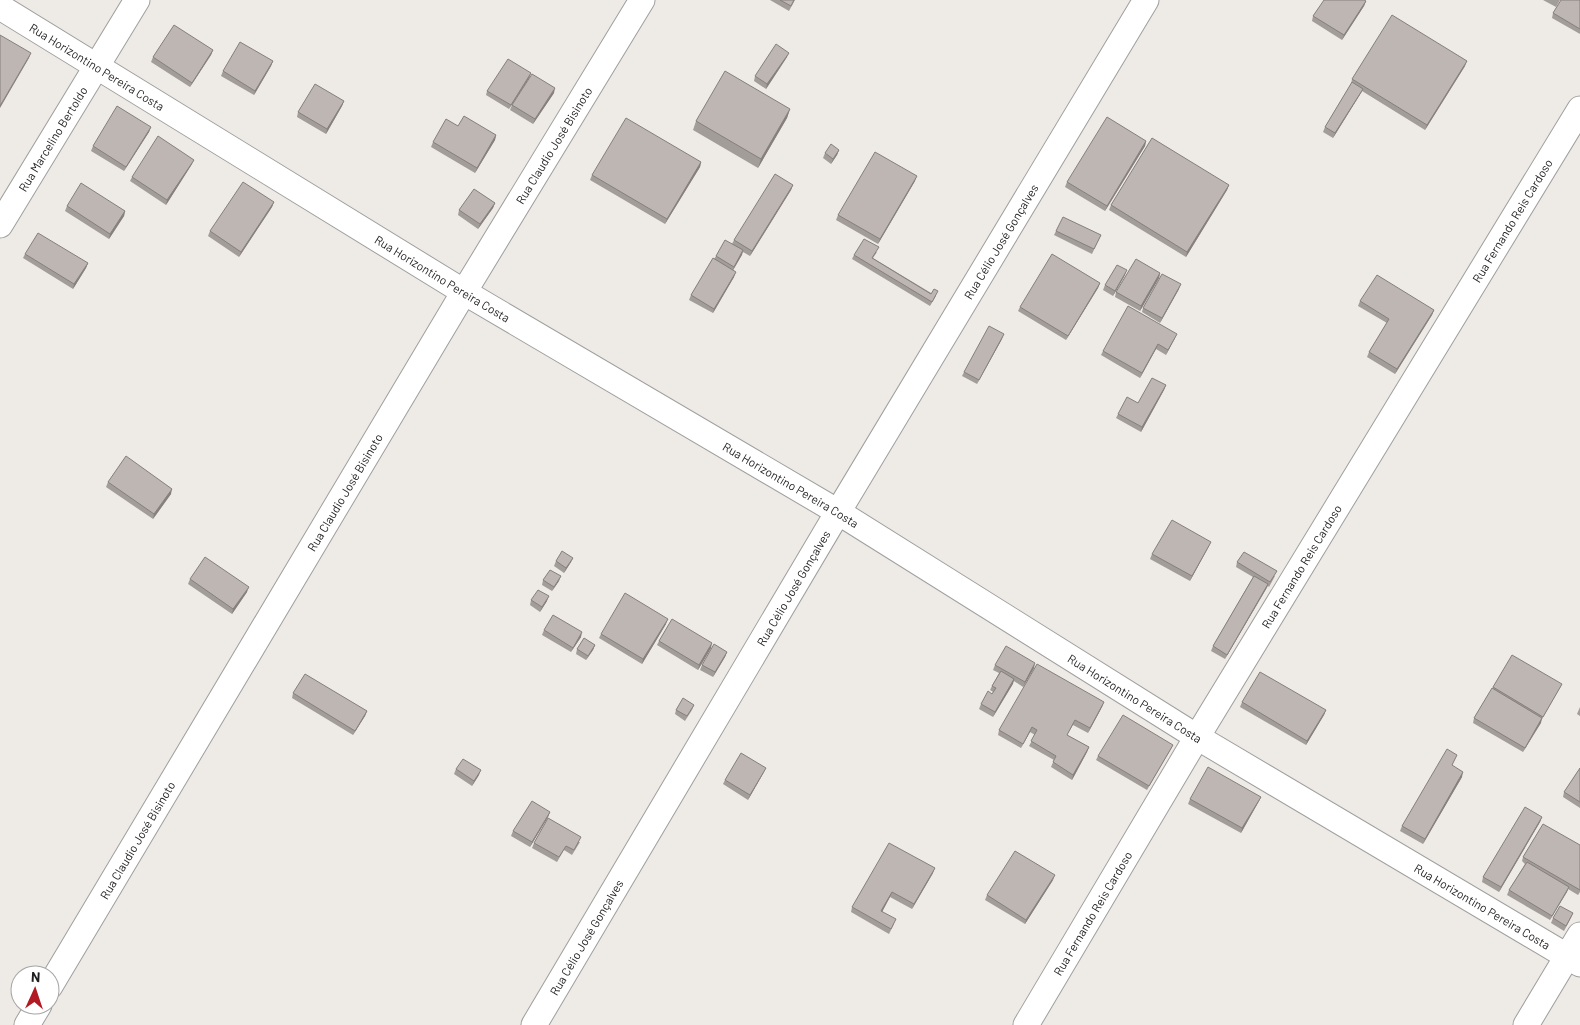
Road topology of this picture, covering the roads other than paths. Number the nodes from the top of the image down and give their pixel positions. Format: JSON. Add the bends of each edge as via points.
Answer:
{"nodes":[{"id":1,"x":137,"y":0,"type":"edge"},
{"id":2,"x":642,"y":0,"type":"edge"},
{"id":3,"x":1146,"y":0,"type":"edge"},
{"id":4,"x":0,"y":7,"type":"edge"},
{"id":5,"x":95,"y":67,"type":"junction"},
{"id":6,"x":1580,"y":109,"type":"edge"},
{"id":7,"x":0,"y":225,"type":"edge"},
{"id":8,"x":464,"y":292,"type":"junction"},
{"id":9,"x":838,"y":512,"type":"junction"},
{"id":10,"x":1197,"y":737,"type":"junction"},
{"id":11,"x":1580,"y":935,"type":"edge"},
{"id":12,"x":1574,"y":960,"type":"edge"},
{"id":13,"x":60,"y":969,"type":"edge"},
{"id":14,"x":534,"y":1025,"type":"edge"},
{"id":15,"x":1026,"y":1025,"type":"edge"},
{"id":16,"x":1526,"y":1025,"type":"edge"}],
"edges":[{"from":1,"to":5,"type":"street","name":"Rua Marcelino Bertoldo"},
{"from":2,"to":8,"type":"street","name":"Rua Claudio José Bisinoto"},
{"from":3,"to":9,"type":"street","name":"Rua Célio José Gonçalves"},
{"from":4,"to":5,"type":"street","name":"Rua Horizontino Pereira Costa"},
{"from":5,"to":7,"type":"street","name":"Rua Marcelino Bertoldo"},
{"from":5,"to":8,"type":"street","name":"Rua Horizontino Pereira Costa"},
{"from":6,"to":10,"type":"street","name":"Rua Fernando Reis Cardoso"},
{"from":8,"to":9,"type":"street","name":"Rua Horizontino Pereira Costa"},
{"from":8,"to":13,"type":"street","name":"Rua Claudio José Bisinoto"},
{"from":9,"to":10,"type":"street","name":"Rua Horizontino Pereira Costa"},
{"from":9,"to":14,"type":"street","name":"Rua Célio José Gonçalves"},
{"from":10,"to":12,"type":"street","name":"Rua Horizontino Pereira Costa"},
{"from":10,"to":15,"type":"street","name":"Rua Fernando Reis Cardoso"},
{"from":11,"to":12,"type":"street"},
{"from":12,"to":16,"type":"street"}]}
